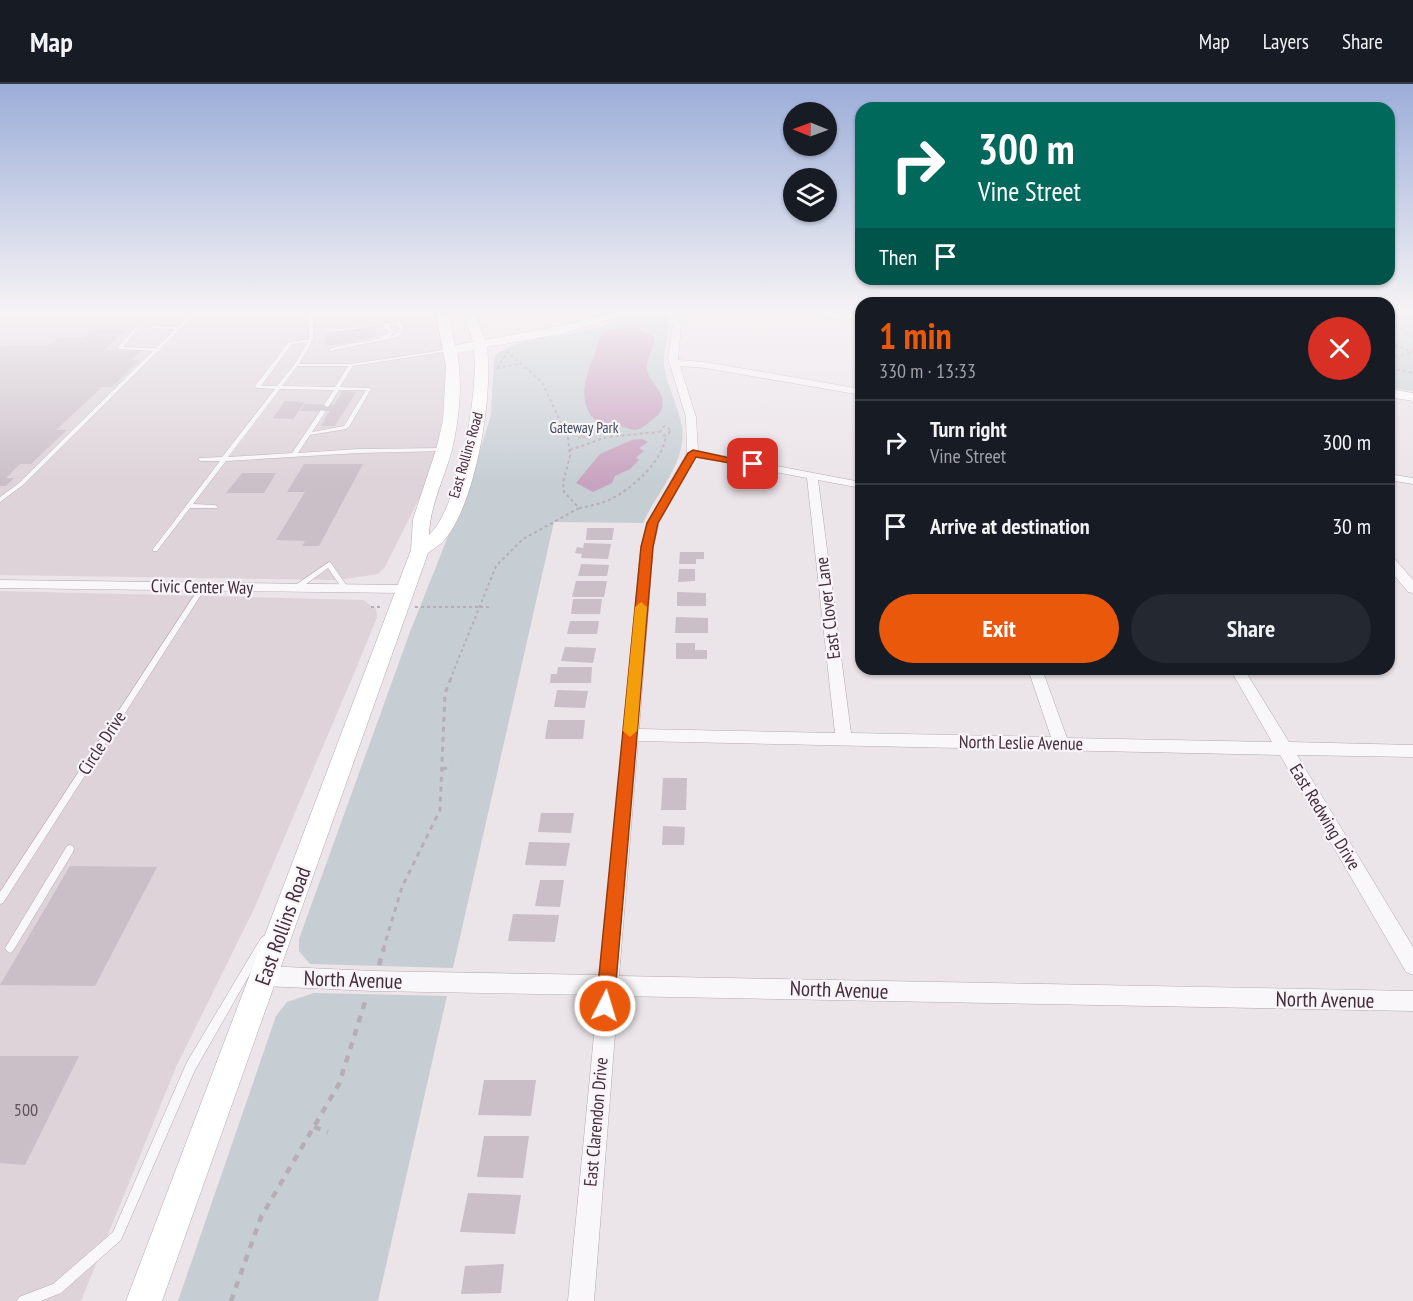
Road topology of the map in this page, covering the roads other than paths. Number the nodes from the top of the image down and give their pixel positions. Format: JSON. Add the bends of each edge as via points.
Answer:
{"nodes":[{"id":1,"x":139,"y":370,"type":"edge"},
{"id":2,"x":270,"y":370,"type":"edge"},
{"id":3,"x":293,"y":370,"type":"edge"},
{"id":4,"x":348,"y":370,"type":"edge"},
{"id":5,"x":451,"y":370,"type":"edge"},
{"id":6,"x":480,"y":370,"type":"edge"},
{"id":7,"x":676,"y":370,"type":"edge"},
{"id":8,"x":733,"y":370,"type":"edge"},
{"id":9,"x":280,"y":387,"type":"junction"},
{"id":10,"x":338,"y":387,"type":"junction"},
{"id":11,"x":855,"y":391,"type":"edge"},
{"id":12,"x":1395,"y":394,"type":"edge"},
{"id":13,"x":1413,"y":397,"type":"edge"},
{"id":14,"x":327,"y":405,"type":"dead end"},
{"id":15,"x":323,"y":411,"type":"dead end"},
{"id":16,"x":308,"y":434,"type":"junction"},
{"id":17,"x":444,"y":450,"type":"junction"},
{"id":18,"x":693,"y":453,"type":"junction"},
{"id":19,"x":294,"y":455,"type":"junction"},
{"id":20,"x":201,"y":459,"type":"dead end"},
{"id":21,"x":224,"y":459,"type":"junction"},
{"id":22,"x":813,"y":476,"type":"junction"},
{"id":23,"x":1395,"y":478,"type":"edge"},
{"id":24,"x":1413,"y":482,"type":"edge"},
{"id":25,"x":855,"y":483,"type":"edge"},
{"id":26,"x":0,"y":500,"type":"edge"},
{"id":27,"x":188,"y":506,"type":"junction"},
{"id":28,"x":215,"y":507,"type":"dead end"},
{"id":29,"x":155,"y":550,"type":"dead end"},
{"id":30,"x":420,"y":550,"type":"junction"},
{"id":31,"x":1395,"y":568,"type":"edge"},
{"id":32,"x":0,"y":584,"type":"edge"},
{"id":33,"x":203,"y":587,"type":"junction"},
{"id":34,"x":296,"y":588,"type":"junction"},
{"id":35,"x":345,"y":588,"type":"junction"},
{"id":36,"x":1413,"y":589,"type":"edge"},
{"id":37,"x":412,"y":598,"type":"junction"},
{"id":38,"x":1037,"y":675,"type":"edge"},
{"id":39,"x":1242,"y":675,"type":"edge"},
{"id":40,"x":629,"y":735,"type":"junction"},
{"id":41,"x":844,"y":740,"type":"junction"},
{"id":42,"x":1061,"y":744,"type":"junction"},
{"id":43,"x":1285,"y":748,"type":"junction"},
{"id":44,"x":1413,"y":751,"type":"edge"},
{"id":45,"x":70,"y":849,"type":"dead end"},
{"id":46,"x":302,"y":874,"type":"junction"},
{"id":47,"x":0,"y":900,"type":"edge"},
{"id":48,"x":10,"y":948,"type":"dead end"},
{"id":49,"x":1413,"y":965,"type":"edge"},
{"id":50,"x":264,"y":976,"type":"junction"},
{"id":51,"x":607,"y":984,"type":"junction"},
{"id":52,"x":1413,"y":1001,"type":"edge"},
{"id":53,"x":23,"y":1301,"type":"edge"},
{"id":54,"x":144,"y":1301,"type":"edge"},
{"id":55,"x":581,"y":1301,"type":"edge"}],
"edges":[{"from":1,"to":26,"type":"lane"},
{"from":2,"to":9,"type":"lane","via":[[256,387]]},
{"from":3,"to":9,"type":"lane"},
{"from":4,"to":10,"type":"lane"},
{"from":5,"to":17,"type":"main road","name":"East Rollins Road","via":[[452,401]]},
{"from":6,"to":30,"type":"main road","name":"East Rollins Road","via":[[481,403],[474,438],[440,535]]},
{"from":7,"to":18,"type":"street","via":[[691,417]]},
{"from":8,"to":11,"type":"street"},
{"from":9,"to":10,"type":"lane"},
{"from":9,"to":21,"type":"lane"},
{"from":10,"to":14,"type":"lane"},
{"from":10,"to":16,"type":"lane","via":[[369,389],[346,427]]},
{"from":12,"to":13,"type":"main road"},
{"from":15,"to":16,"type":"lane"},
{"from":16,"to":19,"type":"lane"},
{"from":17,"to":19,"type":"lane"},
{"from":17,"to":30,"type":"main road","name":"East Rollins Road","via":[[421,519]]},
{"from":18,"to":22,"type":"street"},
{"from":18,"to":40,"type":"street","name":"East Clarendon Drive","via":[[653,523],[647,547]]},
{"from":19,"to":21,"type":"lane"},
{"from":20,"to":21,"type":"lane"},
{"from":21,"to":27,"type":"lane"},
{"from":22,"to":25,"type":"street"},
{"from":22,"to":41,"type":"street","name":"East Clover Lane"},
{"from":23,"to":24,"type":"street"},
{"from":27,"to":28,"type":"lane"},
{"from":27,"to":29,"type":"lane"},
{"from":30,"to":37,"type":"main road","name":"East Rollins Road"},
{"from":31,"to":36,"type":"street"},
{"from":32,"to":33,"type":"street","name":"Civic Center Way"},
{"from":33,"to":34,"type":"street","name":"Civic Center Way"},
{"from":33,"to":47,"type":"lane","name":"Circle Drive"},
{"from":34,"to":35,"type":"street","name":"Civic Center Way"},
{"from":34,"to":35,"type":"lane","via":[[329,564]]},
{"from":35,"to":37,"type":"street","name":"Civic Center Way"},
{"from":37,"to":46,"type":"main road","name":"East Rollins Road"},
{"from":38,"to":42,"type":"street"},
{"from":39,"to":43,"type":"street","name":"East Redwing Drive"},
{"from":40,"to":41,"type":"street","name":"North Leslie Avenue"},
{"from":40,"to":51,"type":"street","name":"East Clarendon Drive"},
{"from":41,"to":42,"type":"street","name":"North Leslie Avenue"},
{"from":42,"to":43,"type":"street","name":"North Leslie Avenue"},
{"from":43,"to":44,"type":"street","name":"North Leslie Avenue"},
{"from":43,"to":49,"type":"street","name":"East Redwing Drive"},
{"from":45,"to":48,"type":"lane"},
{"from":46,"to":50,"type":"main road","name":"East Rollins Road"},
{"from":46,"to":53,"type":"lane","via":[[191,1066],[117,1236],[57,1290]]},
{"from":50,"to":51,"type":"street","name":"North Avenue"},
{"from":50,"to":54,"type":"main road","name":"East Rollins Road"},
{"from":51,"to":52,"type":"street","name":"North Avenue"},
{"from":51,"to":55,"type":"street","name":"East Clarendon Drive"}]}
